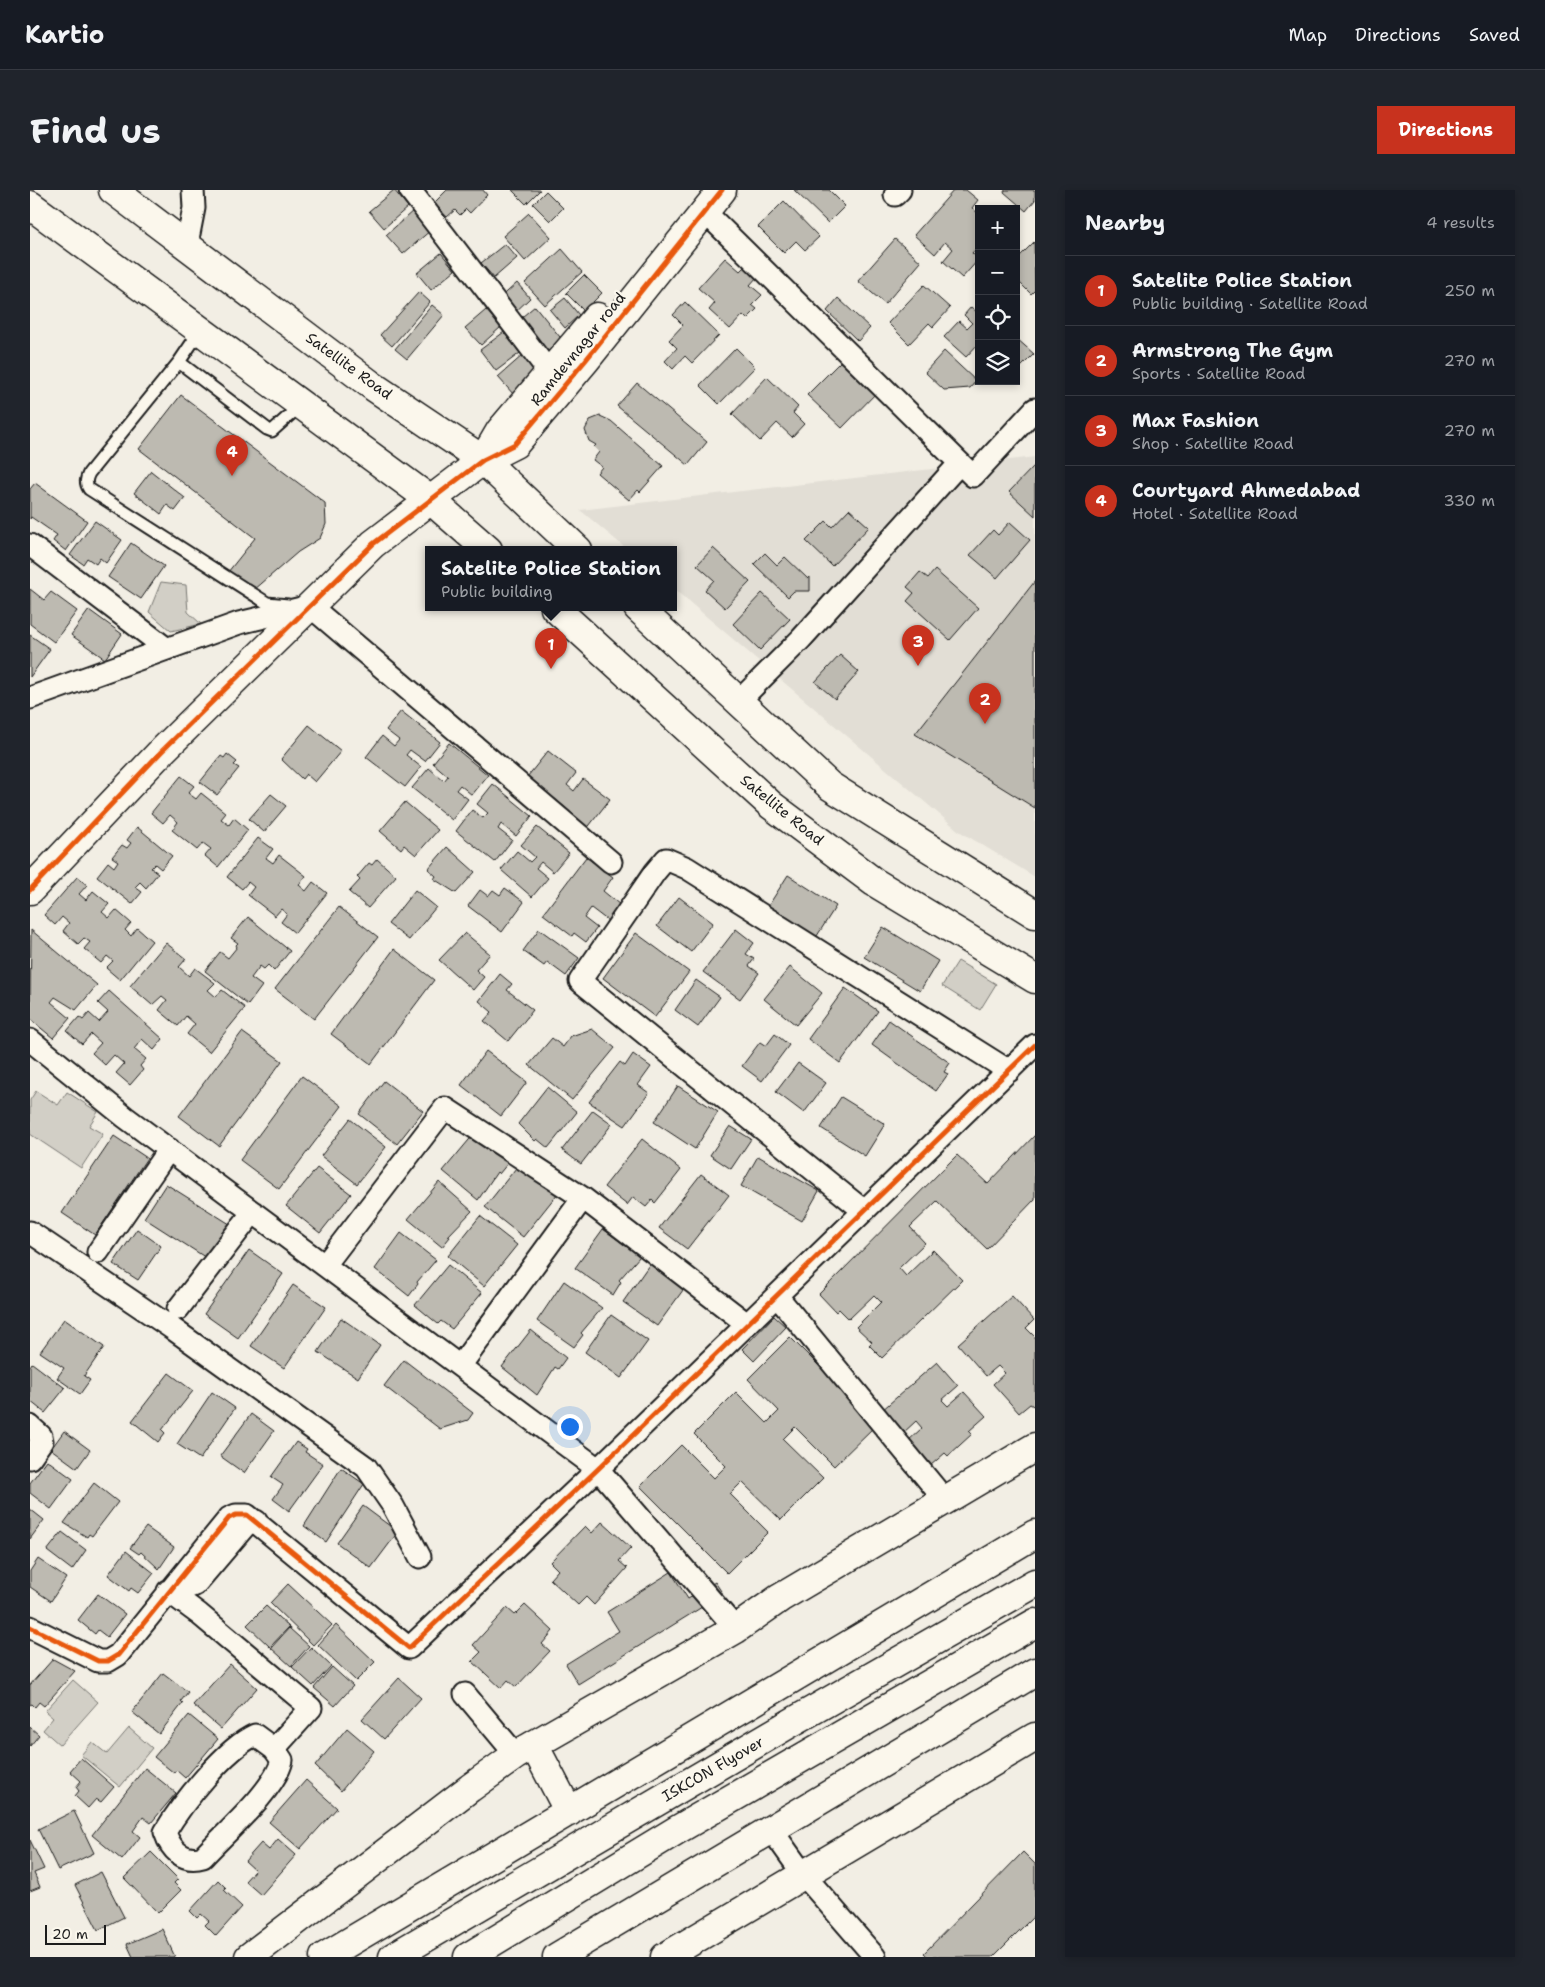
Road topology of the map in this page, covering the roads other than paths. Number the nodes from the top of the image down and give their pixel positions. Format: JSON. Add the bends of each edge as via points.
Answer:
{"nodes":[{"id":1,"x":113,"y":190,"type":"edge"},
{"id":2,"x":193,"y":190,"type":"edge"},
{"id":3,"x":410,"y":190,"type":"edge"},
{"id":4,"x":722,"y":190,"type":"edge"},
{"id":5,"x":701,"y":201,"type":"edge"},
{"id":6,"x":30,"y":205,"type":"edge"},
{"id":7,"x":187,"y":244,"type":"junction"},
{"id":8,"x":200,"y":331,"type":"junction"},
{"id":9,"x":179,"y":362,"type":"junction"},
{"id":10,"x":550,"y":373,"type":"junction"},
{"id":11,"x":301,"y":405,"type":"junction"},
{"id":12,"x":1035,"y":409,"type":"edge"},
{"id":13,"x":483,"y":460,"type":"junction"},
{"id":14,"x":960,"y":463,"type":"junction"},
{"id":15,"x":432,"y":501,"type":"junction"},
{"id":16,"x":30,"y":545,"type":"edge"},
{"id":17,"x":483,"y":546,"type":"edge"},
{"id":18,"x":574,"y":546,"type":"edge"},
{"id":19,"x":310,"y":606,"type":"junction"},
{"id":20,"x":558,"y":611,"type":"edge"},
{"id":21,"x":641,"y":611,"type":"edge"},
{"id":22,"x":167,"y":649,"type":"junction"},
{"id":23,"x":30,"y":698,"type":"edge"},
{"id":24,"x":738,"y":702,"type":"junction"},
{"id":25,"x":611,"y":862,"type":"dead end"},
{"id":26,"x":30,"y":890,"type":"edge"},
{"id":27,"x":1035,"y":914,"type":"edge"},
{"id":28,"x":1035,"y":979,"type":"edge"},
{"id":29,"x":30,"y":1040,"type":"edge"},
{"id":30,"x":1035,"y":1046,"type":"edge"},
{"id":31,"x":1009,"y":1071,"type":"junction"},
{"id":32,"x":169,"y":1149,"type":"junction"},
{"id":33,"x":583,"y":1198,"type":"junction"},
{"id":34,"x":864,"y":1211,"type":"junction"},
{"id":35,"x":253,"y":1212,"type":"junction"},
{"id":36,"x":30,"y":1232,"type":"edge"},
{"id":37,"x":98,"y":1252,"type":"dead end"},
{"id":38,"x":325,"y":1265,"type":"junction"},
{"id":39,"x":778,"y":1296,"type":"junction"},
{"id":40,"x":178,"y":1309,"type":"dead end"},
{"id":41,"x":747,"y":1324,"type":"junction"},
{"id":42,"x":460,"y":1366,"type":"junction"},
{"id":43,"x":30,"y":1426,"type":"edge"},
{"id":44,"x":1035,"y":1447,"type":"edge"},
{"id":45,"x":30,"y":1458,"type":"edge"},
{"id":46,"x":598,"y":1469,"type":"junction"},
{"id":47,"x":944,"y":1499,"type":"junction"},
{"id":48,"x":1035,"y":1534,"type":"edge"},
{"id":49,"x":420,"y":1557,"type":"dead end"},
{"id":50,"x":1035,"y":1583,"type":"edge"},
{"id":51,"x":168,"y":1591,"type":"junction"},
{"id":52,"x":1035,"y":1623,"type":"edge"},
{"id":53,"x":30,"y":1626,"type":"edge"},
{"id":54,"x":736,"y":1630,"type":"junction"},
{"id":55,"x":1035,"y":1672,"type":"edge"},
{"id":56,"x":465,"y":1694,"type":"dead end"},
{"id":57,"x":1035,"y":1737,"type":"edge"},
{"id":58,"x":274,"y":1749,"type":"junction"},
{"id":59,"x":525,"y":1750,"type":"junction"},
{"id":60,"x":569,"y":1812,"type":"junction"},
{"id":61,"x":771,"y":1829,"type":"junction"},
{"id":62,"x":803,"y":1874,"type":"junction"},
{"id":63,"x":249,"y":1957,"type":"edge"},
{"id":64,"x":324,"y":1957,"type":"edge"},
{"id":65,"x":393,"y":1957,"type":"edge"},
{"id":66,"x":468,"y":1957,"type":"edge"},
{"id":67,"x":557,"y":1957,"type":"edge"},
{"id":68,"x":665,"y":1957,"type":"edge"},
{"id":69,"x":875,"y":1957,"type":"edge"}],
"edges":[{"from":1,"to":7,"type":"main road","name":"Satellite Road"},
{"from":2,"to":7,"type":"street","via":[[194,208]]},
{"from":3,"to":10,"type":"street"},
{"from":4,"to":5,"type":"main road","name":"Ramdevnagar road"},
{"from":5,"to":10,"type":"main road","name":"Ramdevnagar road"},
{"from":5,"to":13,"type":"main road","name":"Ramdevnagar road","via":[[585,361],[515,444]]},
{"from":5,"to":14,"type":"street"},
{"from":6,"to":8,"type":"main road"},
{"from":7,"to":13,"type":"main road","name":"Satellite Road","via":[[374,387]]},
{"from":8,"to":9,"type":"lane"},
{"from":8,"to":11,"type":"main road"},
{"from":9,"to":11,"type":"lane","via":[[272,431]]},
{"from":9,"to":19,"type":"lane","via":[[90,472],[86,485],[267,603]]},
{"from":10,"to":13,"type":"main road","name":"Ramdevnagar road","via":[[500,431]]},
{"from":11,"to":15,"type":"main road"},
{"from":12,"to":14,"type":"street","via":[[973,476]]},
{"from":13,"to":15,"type":"main road","name":"Ramdevnagar road"},
{"from":13,"to":18,"type":"main road","name":"Satellite Road"},
{"from":14,"to":24,"type":"street","via":[[801,639]]},
{"from":15,"to":17,"type":"main road"},
{"from":15,"to":19,"type":"main road","name":"Ramdevnagar road","via":[[373,544]]},
{"from":16,"to":22,"type":"street"},
{"from":19,"to":22,"type":"street","via":[[239,623]]},
{"from":19,"to":25,"type":"street"},
{"from":19,"to":26,"type":"main road","name":"Ramdevnagar road","via":[[161,752]]},
{"from":20,"to":28,"type":"main road","name":"Satellite Road","via":[[770,805],[874,882]]},
{"from":21,"to":24,"type":"main road"},
{"from":22,"to":23,"type":"street"},
{"from":24,"to":27,"type":"main road","via":[[830,786]]},
{"from":29,"to":32,"type":"street"},
{"from":30,"to":31,"type":"street"},
{"from":31,"to":34,"type":"street"},
{"from":31,"to":34,"type":"street","via":[[687,868],[666,859],[580,980]]},
{"from":32,"to":35,"type":"street"},
{"from":32,"to":37,"type":"street"},
{"from":33,"to":38,"type":"street","via":[[445,1108]]},
{"from":33,"to":41,"type":"street"},
{"from":33,"to":42,"type":"street"},
{"from":34,"to":39,"type":"street"},
{"from":35,"to":38,"type":"street"},
{"from":35,"to":40,"type":"street"},
{"from":36,"to":49,"type":"street","via":[[173,1329],[366,1468],[393,1506]]},
{"from":38,"to":42,"type":"street"},
{"from":39,"to":41,"type":"street"},
{"from":39,"to":47,"type":"street"},
{"from":41,"to":46,"type":"street"},
{"from":42,"to":46,"type":"street"},
{"from":43,"to":45,"type":"street","via":[[41,1436],[42,1442]]},
{"from":44,"to":47,"type":"main road"},
{"from":46,"to":51,"type":"street","via":[[409,1648],[247,1515],[229,1518]]},
{"from":46,"to":54,"type":"street"},
{"from":47,"to":54,"type":"main road","via":[[780,1598]]},
{"from":48,"to":60,"type":"main road"},
{"from":50,"to":65,"type":"main road","name":"ISKCON Flyover"},
{"from":51,"to":53,"type":"street","via":[[118,1655],[108,1661],[98,1661]]},
{"from":51,"to":58,"type":"street","via":[[311,1708]]},
{"from":52,"to":66,"type":"main road","via":[[677,1830]]},
{"from":54,"to":59,"type":"main road"},
{"from":55,"to":61,"type":"main road"},
{"from":56,"to":59,"type":"street"},
{"from":57,"to":62,"type":"main road"},
{"from":58,"to":58,"type":"street","via":[[282,1760],[280,1771],[203,1857],[194,1860],[181,1856],[169,1845],[166,1832],[176,1814],[234,1748],[256,1735]]},
{"from":59,"to":60,"type":"main road"},
{"from":59,"to":63,"type":"main road","via":[[470,1788]]},
{"from":60,"to":64,"type":"main road"},
{"from":61,"to":62,"type":"street"},
{"from":61,"to":67,"type":"main road"},
{"from":62,"to":68,"type":"main road"},
{"from":62,"to":69,"type":"street"}]}
